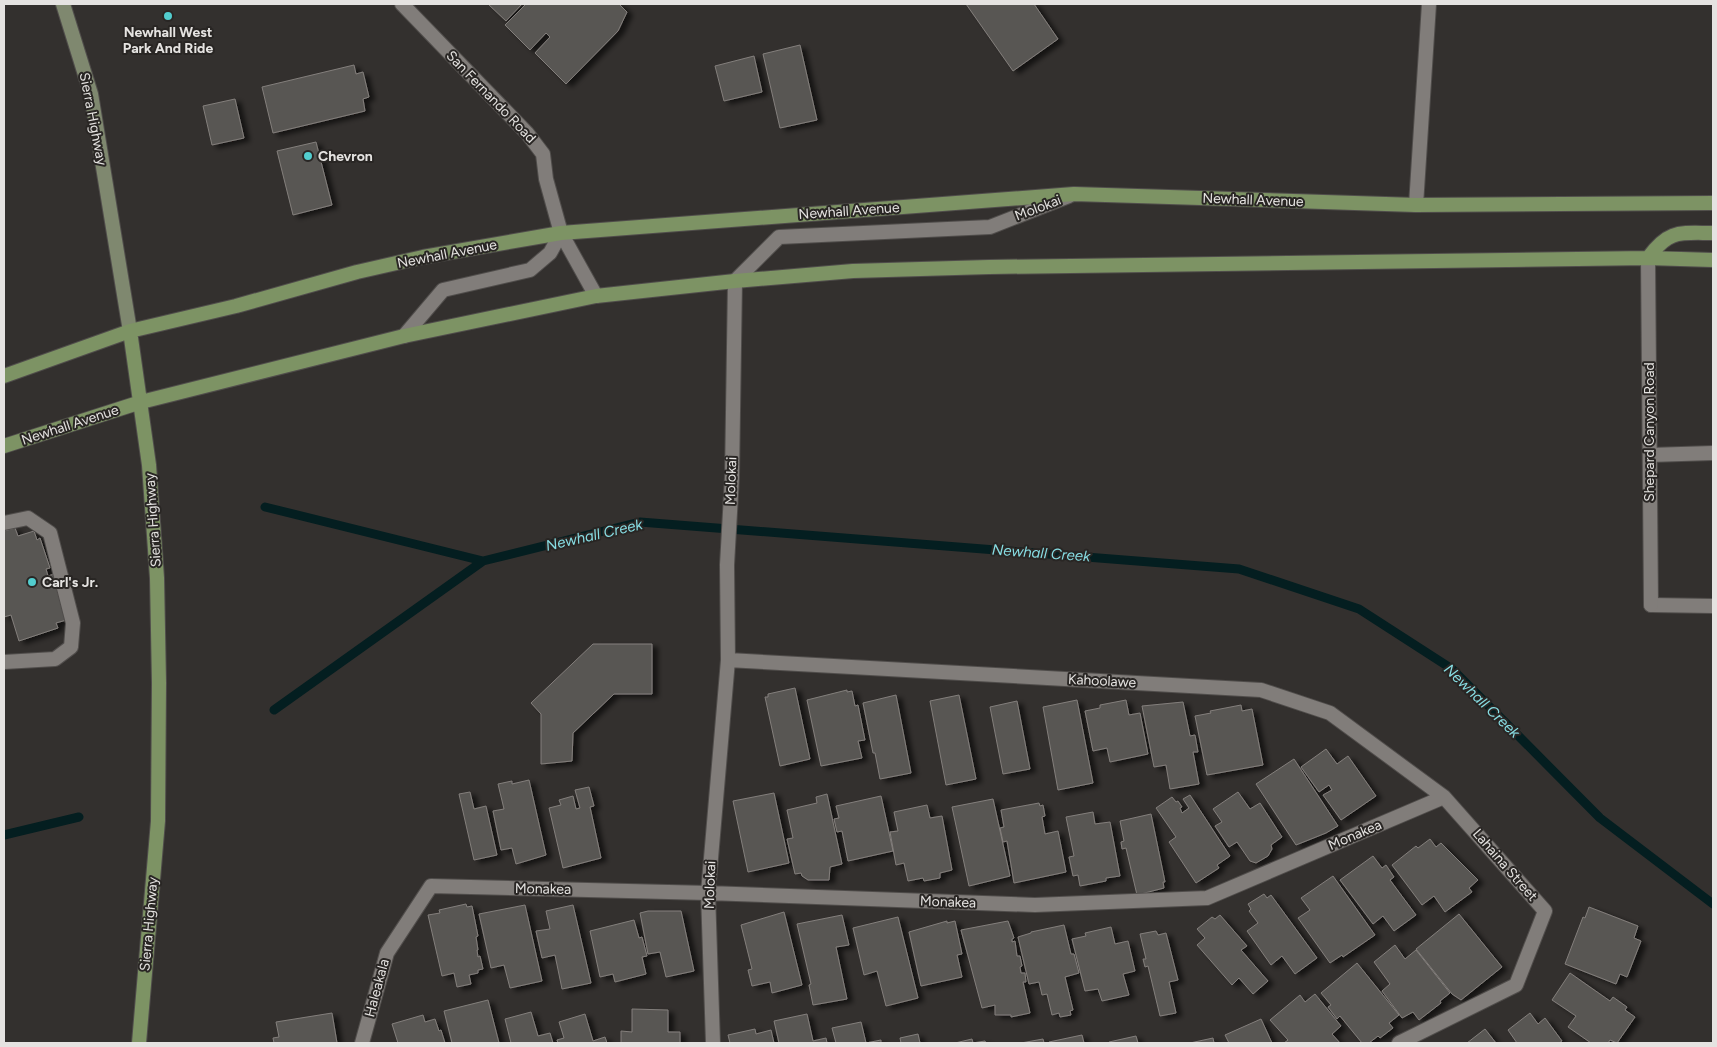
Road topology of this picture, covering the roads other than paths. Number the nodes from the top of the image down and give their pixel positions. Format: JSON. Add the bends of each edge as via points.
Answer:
{"nodes":[{"id":1,"x":63,"y":4,"type":"edge"},
{"id":2,"x":402,"y":4,"type":"edge"},
{"id":3,"x":1429,"y":4,"type":"edge"},
{"id":4,"x":1074,"y":194,"type":"junction"},
{"id":5,"x":1713,"y":204,"type":"edge"},
{"id":6,"x":1416,"y":205,"type":"junction"},
{"id":7,"x":561,"y":233,"type":"junction"},
{"id":8,"x":1713,"y":233,"type":"edge"},
{"id":9,"x":1648,"y":258,"type":"junction"},
{"id":10,"x":1713,"y":260,"type":"edge"},
{"id":11,"x":735,"y":281,"type":"junction"},
{"id":12,"x":596,"y":296,"type":"junction"},
{"id":13,"x":130,"y":331,"type":"junction"},
{"id":14,"x":404,"y":336,"type":"junction"},
{"id":15,"x":4,"y":376,"type":"edge"},
{"id":16,"x":141,"y":402,"type":"junction"},
{"id":17,"x":4,"y":446,"type":"edge"},
{"id":18,"x":1713,"y":453,"type":"edge"},
{"id":19,"x":1650,"y":455,"type":"junction"},
{"id":20,"x":4,"y":522,"type":"edge"},
{"id":21,"x":1713,"y":606,"type":"edge"},
{"id":22,"x":728,"y":660,"type":"junction"},
{"id":23,"x":4,"y":662,"type":"edge"},
{"id":24,"x":1444,"y":797,"type":"junction"},
{"id":25,"x":431,"y":886,"type":"joint"},
{"id":26,"x":708,"y":893,"type":"junction"},
{"id":27,"x":139,"y":1043,"type":"edge"},
{"id":28,"x":362,"y":1043,"type":"edge"},
{"id":29,"x":713,"y":1043,"type":"edge"},
{"id":30,"x":1399,"y":1043,"type":"edge"}],
"edges":[{"from":1,"to":13,"type":"main road","name":"Sierra Highway","via":[[91,94]]},
{"from":2,"to":7,"type":"street","name":"San Fernando Road","via":[[527,133],[543,154],[546,179]]},
{"from":3,"to":6,"type":"street"},
{"from":4,"to":6,"type":"main road","name":"Newhall Avenue"},
{"from":4,"to":7,"type":"main road","name":"Newhall Avenue"},
{"from":4,"to":11,"type":"street","name":"Molokai","via":[[990,227],[779,237]]},
{"from":5,"to":6,"type":"main road","name":"Newhall Avenue"},
{"from":7,"to":12,"type":"street","name":"San Fernando Road"},
{"from":7,"to":13,"type":"main road","name":"Newhall Avenue","via":[[357,272]]},
{"from":7,"to":14,"type":"street","via":[[550,253],[530,270],[443,290]]},
{"from":8,"to":9,"type":"main road","via":[[1679,233],[1668,237]]},
{"from":9,"to":10,"type":"main road","name":"Newhall Avenue"},
{"from":9,"to":11,"type":"main road","name":"Newhall Avenue","via":[[989,267]]},
{"from":9,"to":19,"type":"street","name":"Shepard Canyon Road"},
{"from":11,"to":12,"type":"main road","name":"Newhall Avenue"},
{"from":11,"to":22,"type":"street","name":"Molokai","via":[[727,565]]},
{"from":12,"to":14,"type":"main road","name":"Newhall Avenue"},
{"from":13,"to":15,"type":"main road","name":"Newhall Avenue"},
{"from":13,"to":16,"type":"main road","name":"Sierra Highway"},
{"from":14,"to":16,"type":"main road","name":"Newhall Avenue"},
{"from":16,"to":17,"type":"main road","name":"Newhall Avenue"},
{"from":16,"to":27,"type":"main road","name":"Sierra Highway","via":[[156,569],[159,683],[158,821]]},
{"from":18,"to":19,"type":"street"},
{"from":19,"to":21,"type":"street","name":"Shepard Canyon Road","via":[[1650,605]]},
{"from":20,"to":23,"type":"street","via":[[28,518],[50,533],[73,623],[71,647],[55,659]]},
{"from":22,"to":24,"type":"street","name":"Kahoolawe","via":[[1261,690],[1330,713]]},
{"from":22,"to":26,"type":"street","name":"Molokai"},
{"from":24,"to":26,"type":"street","name":"Monakea","via":[[1207,898],[1034,905]]},
{"from":24,"to":30,"type":"street","name":"Lahaina Street","via":[[1544,911],[1516,985]]},
{"from":25,"to":26,"type":"street","name":"Monakea"},
{"from":25,"to":28,"type":"street","name":"Haleakala","via":[[387,952]]},
{"from":26,"to":29,"type":"street","name":"Molokai"}]}
